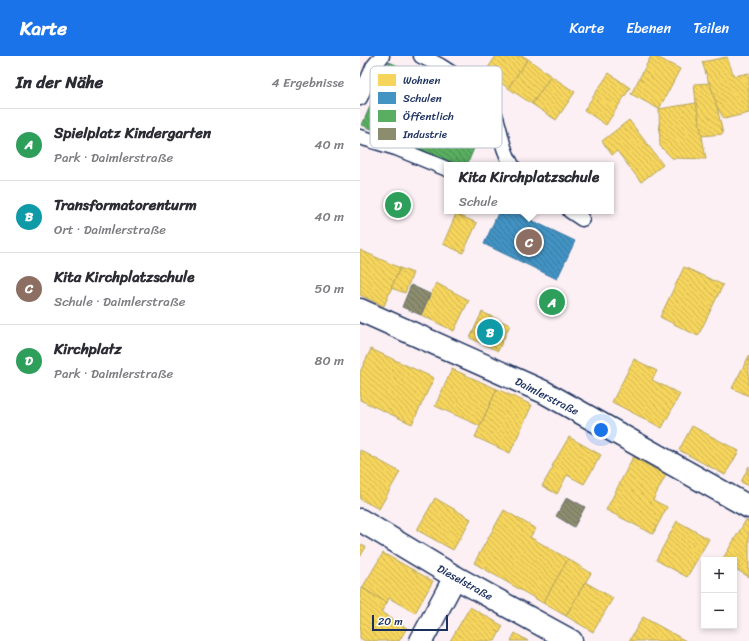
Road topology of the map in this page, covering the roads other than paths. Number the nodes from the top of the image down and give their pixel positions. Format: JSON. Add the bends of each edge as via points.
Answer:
{"nodes":[{"id":1,"x":382,"y":56,"type":"edge"},
{"id":2,"x":421,"y":56,"type":"edge"},
{"id":3,"x":374,"y":66,"type":"edge"},
{"id":4,"x":442,"y":66,"type":"edge"},
{"id":5,"x":370,"y":74,"type":"edge"},
{"id":6,"x":360,"y":98,"type":"edge"},
{"id":7,"x":360,"y":137,"type":"edge"},
{"id":8,"x":370,"y":140,"type":"edge"},
{"id":9,"x":502,"y":144,"type":"edge"},
{"id":10,"x":396,"y":148,"type":"edge"},
{"id":11,"x":510,"y":162,"type":"edge"},
{"id":12,"x":444,"y":168,"type":"edge"},
{"id":13,"x":574,"y":214,"type":"edge"},
{"id":14,"x":582,"y":219,"type":"dead end"},
{"id":15,"x":360,"y":310,"type":"edge"},
{"id":16,"x":749,"y":507,"type":"edge"},
{"id":17,"x":360,"y":520,"type":"edge"},
{"id":18,"x":455,"y":577,"type":"junction"},
{"id":19,"x":421,"y":641,"type":"edge"},
{"id":20,"x":571,"y":641,"type":"edge"}],
"edges":[{"from":1,"to":3,"type":"lane"},
{"from":2,"to":4,"type":"lane"},
{"from":5,"to":6,"type":"lane"},
{"from":7,"to":8,"type":"lane"},
{"from":9,"to":11,"type":"lane"},
{"from":10,"to":12,"type":"lane"},
{"from":13,"to":14,"type":"lane"},
{"from":15,"to":16,"type":"street","name":"Daimlerstraße","via":[[544,392]]},
{"from":17,"to":18,"type":"street","name":"Dieselstraße"},
{"from":18,"to":19,"type":"street"},
{"from":18,"to":20,"type":"street","name":"Dieselstraße"}]}
